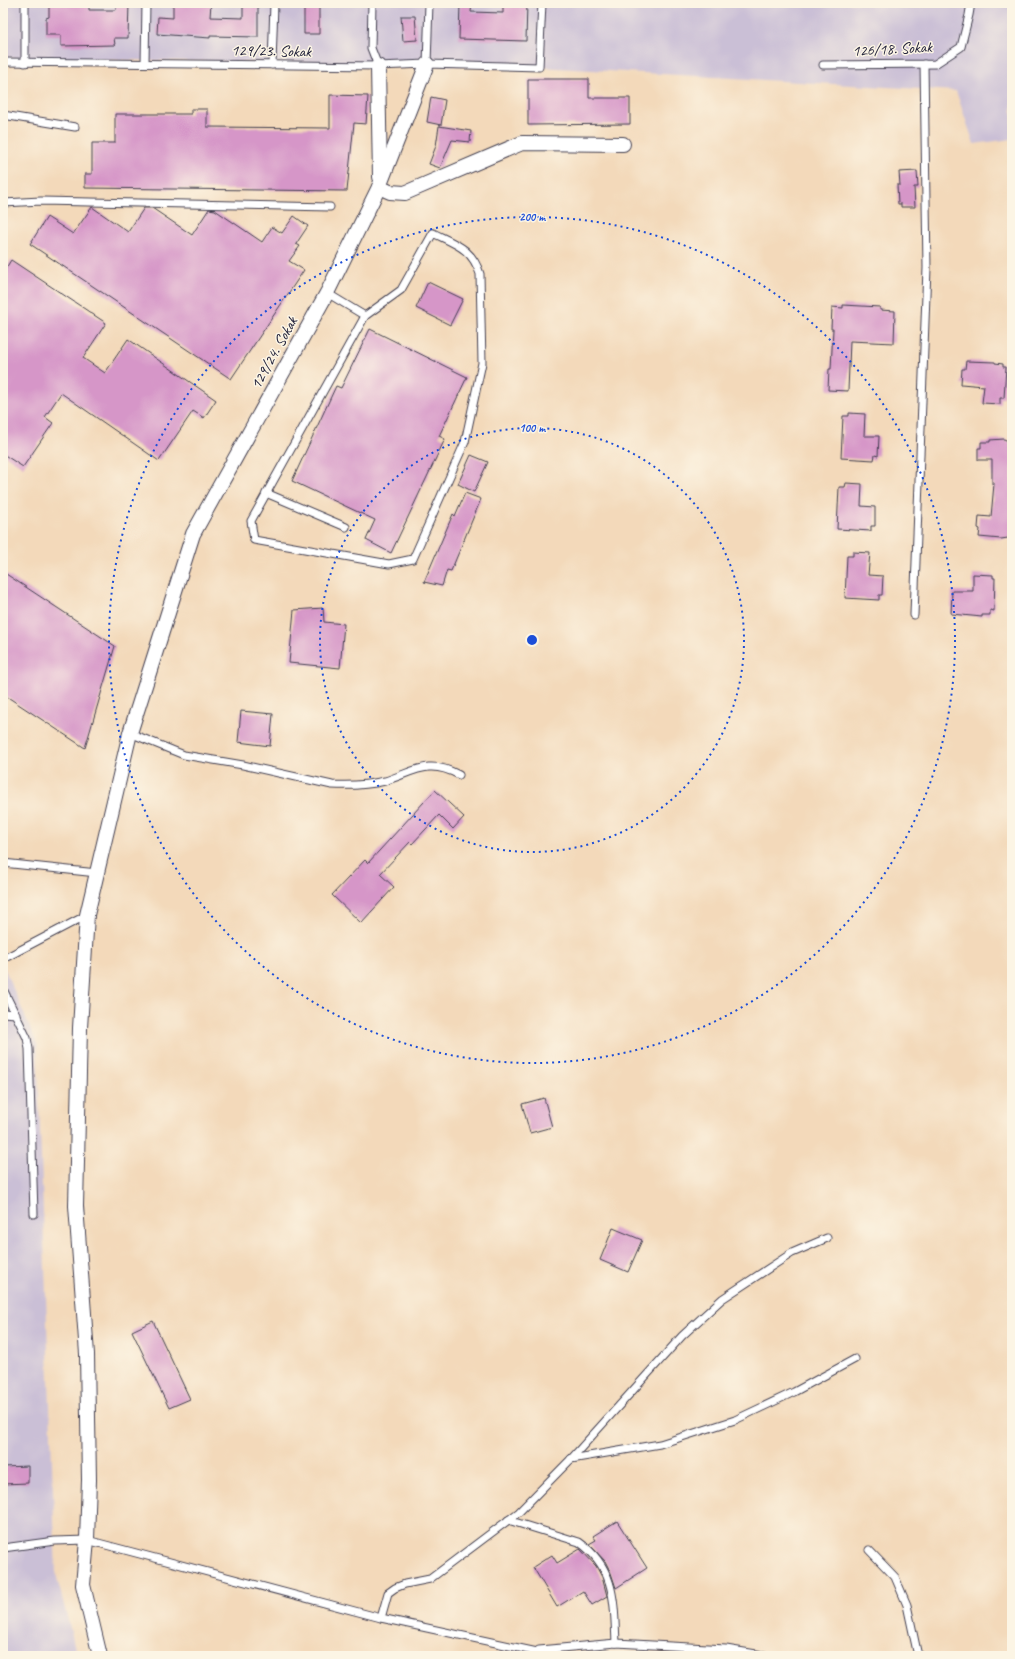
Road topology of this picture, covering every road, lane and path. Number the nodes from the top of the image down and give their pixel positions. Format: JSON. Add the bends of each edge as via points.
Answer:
{"nodes":[{"id":1,"x":25,"y":3,"type":"edge"},
{"id":2,"x":146,"y":3,"type":"edge"},
{"id":3,"x":274,"y":3,"type":"edge"},
{"id":4,"x":372,"y":3,"type":"edge"},
{"id":5,"x":428,"y":3,"type":"edge"},
{"id":6,"x":542,"y":3,"type":"edge"},
{"id":7,"x":971,"y":3,"type":"edge"},
{"id":8,"x":3,"y":62,"type":"edge"},
{"id":9,"x":26,"y":63,"type":"junction"},
{"id":10,"x":145,"y":63,"type":"junction"},
{"id":11,"x":427,"y":64,"type":"junction"},
{"id":12,"x":924,"y":64,"type":"junction"},
{"id":13,"x":272,"y":65,"type":"junction"},
{"id":14,"x":378,"y":66,"type":"junction"},
{"id":15,"x":823,"y":66,"type":"dead end"},
{"id":16,"x":3,"y":115,"type":"edge"},
{"id":17,"x":75,"y":127,"type":"dead end"},
{"id":18,"x":623,"y":144,"type":"dead end"},
{"id":19,"x":380,"y":187,"type":"junction"},
{"id":20,"x":3,"y":203,"type":"edge"},
{"id":21,"x":330,"y":207,"type":"dead end"},
{"id":22,"x":327,"y":293,"type":"junction"},
{"id":23,"x":365,"y":316,"type":"junction"},
{"id":24,"x":266,"y":493,"type":"junction"},
{"id":25,"x":346,"y":528,"type":"dead end"},
{"id":26,"x":914,"y":615,"type":"dead end"},
{"id":27,"x":130,"y":733,"type":"junction"},
{"id":28,"x":459,"y":775,"type":"dead end"},
{"id":29,"x":3,"y":863,"type":"edge"},
{"id":30,"x":97,"y":873,"type":"junction"},
{"id":31,"x":87,"y":915,"type":"junction"},
{"id":32,"x":3,"y":959,"type":"edge"},
{"id":33,"x":3,"y":989,"type":"edge"},
{"id":34,"x":3,"y":1013,"type":"edge"},
{"id":35,"x":16,"y":1014,"type":"junction"},
{"id":36,"x":34,"y":1214,"type":"dead end"},
{"id":37,"x":826,"y":1238,"type":"dead end"},
{"id":38,"x":856,"y":1359,"type":"dead end"},
{"id":39,"x":571,"y":1459,"type":"junction"},
{"id":40,"x":508,"y":1520,"type":"junction"},
{"id":41,"x":87,"y":1540,"type":"junction"},
{"id":42,"x":3,"y":1548,"type":"edge"},
{"id":43,"x":869,"y":1550,"type":"dead end"},
{"id":44,"x":381,"y":1618,"type":"junction"},
{"id":45,"x":616,"y":1643,"type":"junction"},
{"id":46,"x":532,"y":1650,"type":"junction"},
{"id":47,"x":100,"y":1656,"type":"edge"},
{"id":48,"x":556,"y":1656,"type":"edge"},
{"id":49,"x":769,"y":1656,"type":"edge"},
{"id":50,"x":918,"y":1656,"type":"edge"}],
"edges":[{"from":1,"to":9,"type":"lane"},
{"from":2,"to":10,"type":"lane"},
{"from":3,"to":13,"type":"lane"},
{"from":4,"to":14,"type":"lane","via":[[371,48]]},
{"from":5,"to":11,"type":"lane"},
{"from":6,"to":11,"type":"lane","name":"129/23. Sokak","via":[[539,67]]},
{"from":7,"to":12,"type":"lane","name":"126/18. Sokak","via":[[961,47],[935,64]]},
{"from":8,"to":9,"type":"lane","name":"129/23. Sokak"},
{"from":9,"to":10,"type":"lane","name":"129/23. Sokak"},
{"from":10,"to":13,"type":"lane","name":"129/23. Sokak"},
{"from":11,"to":14,"type":"lane","name":"129/23. Sokak"},
{"from":11,"to":19,"type":"street","name":"129/24. Sokak"},
{"from":12,"to":15,"type":"lane","name":"126/18. Sokak"},
{"from":12,"to":26,"type":"lane","via":[[928,268]]},
{"from":13,"to":14,"type":"lane","name":"129/23. Sokak"},
{"from":14,"to":19,"type":"street","name":"129/24. Sokak"},
{"from":16,"to":17,"type":"lane"},
{"from":18,"to":19,"type":"street","via":[[522,143],[405,193],[390,192]]},
{"from":19,"to":22,"type":"street","name":"129/24. Sokak"},
{"from":20,"to":21,"type":"lane","via":[[41,201]]},
{"from":22,"to":23,"type":"lane"},
{"from":22,"to":27,"type":"street","name":"129/24. Sokak","via":[[193,534]]},
{"from":23,"to":24,"type":"lane"},
{"from":23,"to":24,"type":"lane","via":[[401,290],[433,233],[465,249],[478,268],[482,363],[465,442],[413,559],[389,564],[254,540],[251,521]]},
{"from":24,"to":25,"type":"lane"},
{"from":27,"to":28,"type":"lane","via":[[184,755],[332,785],[372,784],[427,766],[441,767]]},
{"from":27,"to":30,"type":"street","name":"129/24. Sokak"},
{"from":29,"to":30,"type":"lane"},
{"from":30,"to":31,"type":"street","name":"129/24. Sokak"},
{"from":31,"to":32,"type":"lane"},
{"from":31,"to":41,"type":"street","name":"129/24. Sokak","via":[[80,1028],[76,1206],[87,1354]]},
{"from":33,"to":35,"type":"lane"},
{"from":34,"to":35,"type":"lane"},
{"from":35,"to":36,"type":"lane","via":[[29,1049]]},
{"from":37,"to":39,"type":"lane","via":[[792,1253],[722,1299],[682,1336]]},
{"from":38,"to":39,"type":"lane","via":[[735,1420],[660,1444]]},
{"from":39,"to":40,"type":"lane"},
{"from":40,"to":44,"type":"lane","via":[[430,1579],[405,1584],[388,1593]]},
{"from":40,"to":45,"type":"lane","via":[[579,1542],[589,1549],[602,1565],[613,1594]]},
{"from":41,"to":42,"type":"lane","via":[[55,1541]]},
{"from":41,"to":44,"type":"lane"},
{"from":41,"to":47,"type":"street","name":"129/24. Sokak","via":[[83,1586]]},
{"from":43,"to":50,"type":"lane","via":[[895,1577],[907,1605]]},
{"from":44,"to":46,"type":"lane"},
{"from":45,"to":46,"type":"lane"},
{"from":45,"to":49,"type":"lane","via":[[726,1649]]},
{"from":46,"to":48,"type":"lane"}]}
